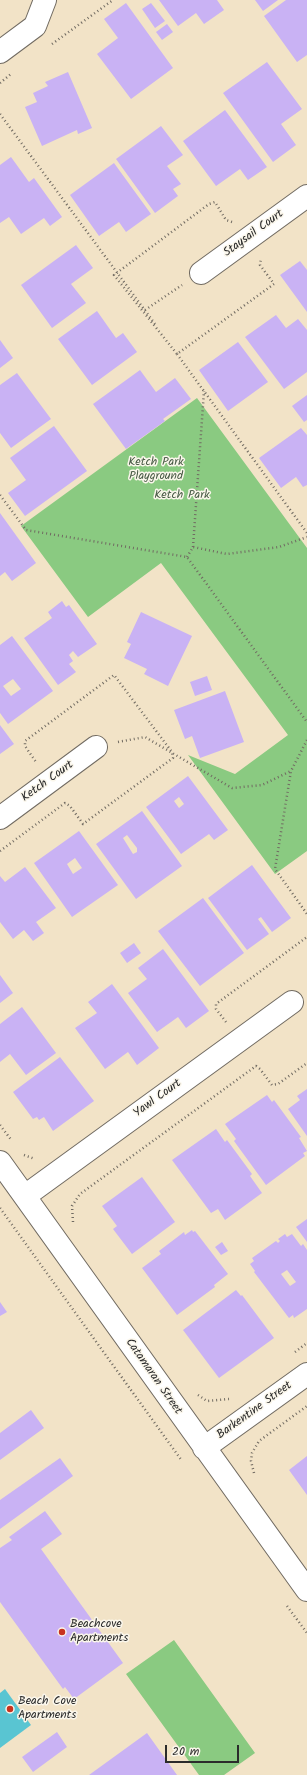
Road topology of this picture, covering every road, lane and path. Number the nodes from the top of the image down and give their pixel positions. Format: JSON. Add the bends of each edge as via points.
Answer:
{"nodes":[{"id":1,"x":45,"y":0,"type":"edge"},
{"id":2,"x":114,"y":0,"type":"edge"},
{"id":3,"x":50,"y":46,"type":"dead end"},
{"id":4,"x":0,"y":52,"type":"edge"},
{"id":5,"x":12,"y":73,"type":"dead end"},
{"id":6,"x":0,"y":83,"type":"edge"},
{"id":7,"x":0,"y":114,"type":"edge"},
{"id":8,"x":307,"y":196,"type":"edge"},
{"id":9,"x":201,"y":273,"type":"joint"},
{"id":10,"x":145,"y":310,"type":"junction"},
{"id":11,"x":204,"y":391,"type":"junction"},
{"id":12,"x":0,"y":495,"type":"edge"},
{"id":13,"x":307,"y":533,"type":"edge"},
{"id":14,"x":307,"y":537,"type":"edge"},
{"id":15,"x":193,"y":548,"type":"junction"},
{"id":16,"x":187,"y":557,"type":"junction"},
{"id":17,"x":307,"y":722,"type":"edge"},
{"id":18,"x":307,"y":740,"type":"edge"},
{"id":19,"x":96,"y":747,"type":"joint"},
{"id":20,"x":291,"y":771,"type":"junction"},
{"id":21,"x":0,"y":818,"type":"edge"},
{"id":22,"x":307,"y":914,"type":"edge"},
{"id":23,"x":307,"y":937,"type":"edge"},
{"id":24,"x":292,"y":1002,"type":"dead end"},
{"id":25,"x":228,"y":1027,"type":"dead end"},
{"id":26,"x":307,"y":1063,"type":"edge"},
{"id":27,"x":0,"y":1125,"type":"edge"},
{"id":28,"x":16,"y":1145,"type":"dead end"},
{"id":29,"x":20,"y":1150,"type":"dead end"},
{"id":30,"x":42,"y":1158,"type":"dead end"},
{"id":31,"x":0,"y":1162,"type":"edge"},
{"id":32,"x":25,"y":1196,"type":"junction"},
{"id":33,"x":0,"y":1208,"type":"edge"},
{"id":34,"x":73,"y":1224,"type":"dead end"},
{"id":35,"x":307,"y":1343,"type":"edge"},
{"id":36,"x":289,"y":1356,"type":"dead end"},
{"id":37,"x":307,"y":1374,"type":"edge"},
{"id":38,"x":196,"y":1394,"type":"dead end"},
{"id":39,"x":232,"y":1397,"type":"dead end"},
{"id":40,"x":307,"y":1406,"type":"edge"},
{"id":41,"x":204,"y":1448,"type":"junction"},
{"id":42,"x":187,"y":1467,"type":"dead end"},
{"id":43,"x":257,"y":1478,"type":"dead end"},
{"id":44,"x":307,"y":1590,"type":"edge"},
{"id":45,"x":287,"y":1605,"type":"dead end"},
{"id":46,"x":307,"y":1633,"type":"edge"}],
"edges":[{"from":1,"to":4,"type":"street","via":[[35,26]]},
{"from":2,"to":3,"type":"path"},
{"from":5,"to":6,"type":"path"},
{"from":7,"to":10,"type":"path"},
{"from":8,"to":9,"type":"street","name":"Staysail Court"},
{"from":9,"to":10,"type":"path"},
{"from":10,"to":11,"type":"path"},
{"from":11,"to":13,"type":"path"},
{"from":11,"to":15,"type":"path"},
{"from":12,"to":16,"type":"path","via":[[26,530]]},
{"from":14,"to":15,"type":"path","via":[[279,547],[227,554]]},
{"from":15,"to":16,"type":"path"},
{"from":16,"to":17,"type":"path"},
{"from":18,"to":20,"type":"path"},
{"from":19,"to":20,"type":"path","via":[[145,737],[232,788],[262,785]]},
{"from":19,"to":21,"type":"street","name":"Ketch Court"},
{"from":20,"to":22,"type":"path","via":[[275,869]]},
{"from":23,"to":25,"type":"path","via":[[216,1004],[216,1009]]},
{"from":24,"to":32,"type":"street","name":"Yawl Court"},
{"from":26,"to":34,"type":"path","via":[[278,1084],[272,1085],[256,1066],[80,1194],[72,1206]]},
{"from":27,"to":28,"type":"path"},
{"from":29,"to":30,"type":"path","via":[[24,1155],[34,1159]]},
{"from":31,"to":32,"type":"street","name":"Catamaran Street"},
{"from":32,"to":41,"type":"street","name":"Catamaran Street"},
{"from":33,"to":42,"type":"path"},
{"from":35,"to":36,"type":"path"},
{"from":37,"to":41,"type":"street","name":"Barkentine Street"},
{"from":38,"to":39,"type":"path","via":[[208,1401],[227,1400]]},
{"from":40,"to":43,"type":"path","via":[[259,1441],[252,1453],[251,1461]]},
{"from":41,"to":44,"type":"street","name":"Catamaran Street"},
{"from":45,"to":46,"type":"path"}]}
